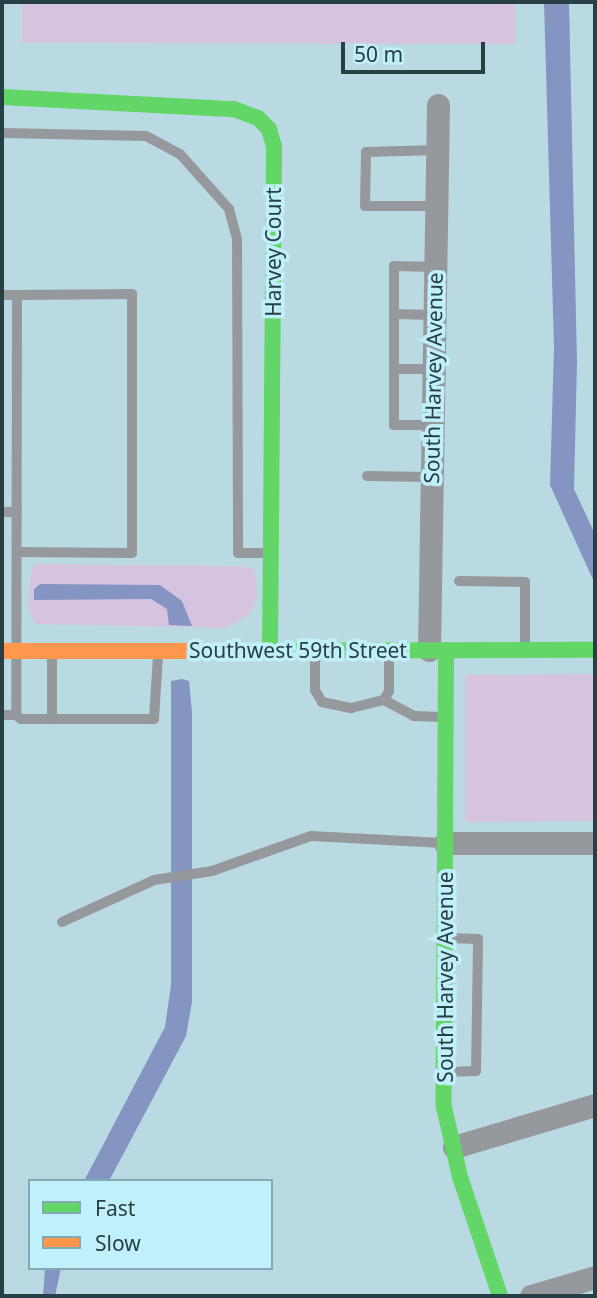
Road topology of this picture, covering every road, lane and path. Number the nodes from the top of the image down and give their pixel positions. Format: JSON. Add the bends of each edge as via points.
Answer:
{"nodes":[{"id":1,"x":2,"y":97,"type":"edge"},
{"id":2,"x":438,"y":105,"type":"dead end"},
{"id":3,"x":2,"y":133,"type":"edge"},
{"id":4,"x":437,"y":150,"type":"junction"},
{"id":5,"x":436,"y":206,"type":"junction"},
{"id":6,"x":435,"y":267,"type":"junction"},
{"id":7,"x":2,"y":295,"type":"edge"},
{"id":8,"x":17,"y":295,"type":"junction"},
{"id":9,"x":394,"y":314,"type":"junction"},
{"id":10,"x":434,"y":315,"type":"junction"},
{"id":11,"x":394,"y":369,"type":"junction"},
{"id":12,"x":433,"y":369,"type":"junction"},
{"id":13,"x":432,"y":425,"type":"junction"},
{"id":14,"x":367,"y":476,"type":"dead end"},
{"id":15,"x":431,"y":477,"type":"junction"},
{"id":16,"x":2,"y":512,"type":"edge"},
{"id":17,"x":17,"y":512,"type":"junction"},
{"id":18,"x":17,"y":552,"type":"junction"},
{"id":19,"x":271,"y":553,"type":"junction"},
{"id":20,"x":459,"y":581,"type":"dead end"},
{"id":21,"x":158,"y":650,"type":"junction"},
{"id":22,"x":270,"y":650,"type":"junction"},
{"id":23,"x":315,"y":650,"type":"junction"},
{"id":24,"x":389,"y":650,"type":"junction"},
{"id":25,"x":437,"y":650,"type":"junction"},
{"id":26,"x":525,"y":650,"type":"junction"},
{"id":27,"x":595,"y":650,"type":"edge"},
{"id":28,"x":9,"y":651,"type":"edge"},
{"id":29,"x":52,"y":651,"type":"junction"},
{"id":30,"x":384,"y":700,"type":"junction"},
{"id":31,"x":2,"y":715,"type":"edge"},
{"id":32,"x":16,"y":715,"type":"junction"},
{"id":33,"x":446,"y":718,"type":"junction"},
{"id":34,"x":52,"y":719,"type":"junction"},
{"id":35,"x":445,"y":843,"type":"junction"},
{"id":36,"x":595,"y":843,"type":"edge"},
{"id":37,"x":62,"y":922,"type":"dead end"},
{"id":38,"x":445,"y":938,"type":"junction"},
{"id":39,"x":444,"y":1072,"type":"junction"},
{"id":40,"x":595,"y":1105,"type":"edge"},
{"id":41,"x":454,"y":1147,"type":"junction"},
{"id":42,"x":595,"y":1277,"type":"edge"},
{"id":43,"x":500,"y":1296,"type":"edge"},
{"id":44,"x":531,"y":1296,"type":"edge"}],
"edges":[{"from":1,"to":19,"type":"street","name":"Harvey Court","via":[[234,109],[258,118],[269,129],[274,146]]},
{"from":2,"to":4,"type":"street","name":"South Harvey Avenue"},
{"from":3,"to":19,"type":"lane","via":[[146,136],[180,154],[229,209],[237,239],[239,553]]},
{"from":4,"to":5,"type":"street","name":"South Harvey Avenue"},
{"from":4,"to":5,"type":"lane","via":[[366,152],[365,206]]},
{"from":5,"to":6,"type":"street","name":"South Harvey Avenue"},
{"from":6,"to":9,"type":"lane","via":[[394,265]]},
{"from":6,"to":10,"type":"street","name":"South Harvey Avenue"},
{"from":7,"to":8,"type":"lane"},
{"from":8,"to":17,"type":"lane"},
{"from":8,"to":18,"type":"lane","via":[[132,294],[132,553]]},
{"from":9,"to":10,"type":"lane"},
{"from":9,"to":11,"type":"lane"},
{"from":10,"to":12,"type":"street","name":"South Harvey Avenue"},
{"from":11,"to":12,"type":"lane"},
{"from":11,"to":13,"type":"lane","via":[[394,425]]},
{"from":12,"to":13,"type":"street","name":"South Harvey Avenue"},
{"from":13,"to":15,"type":"street","name":"South Harvey Avenue"},
{"from":14,"to":15,"type":"lane"},
{"from":15,"to":25,"type":"street","name":"South Harvey Avenue"},
{"from":16,"to":17,"type":"lane"},
{"from":17,"to":18,"type":"lane"},
{"from":18,"to":28,"type":"lane"},
{"from":19,"to":22,"type":"street","name":"Harvey Court"},
{"from":20,"to":26,"type":"lane","via":[[525,582]]},
{"from":21,"to":22,"type":"street","name":"Southwest 59th Street"},
{"from":21,"to":29,"type":"street","name":"Southwest 59th Street"},
{"from":21,"to":34,"type":"lane","via":[[154,719]]},
{"from":22,"to":23,"type":"street","name":"Southwest 59th Street"},
{"from":23,"to":24,"type":"street","name":"Southwest 59th Street"},
{"from":23,"to":30,"type":"lane","via":[[315,690],[322,702],[351,708]]},
{"from":24,"to":25,"type":"street","name":"Southwest 59th Street"},
{"from":24,"to":30,"type":"lane","via":[[389,691]]},
{"from":25,"to":26,"type":"street","name":"Southwest 59th Street"},
{"from":25,"to":33,"type":"street","name":"South Harvey Avenue"},
{"from":26,"to":27,"type":"street","name":"Southwest 59th Street"},
{"from":28,"to":29,"type":"street","name":"Southwest 59th Street"},
{"from":28,"to":32,"type":"lane"},
{"from":29,"to":34,"type":"lane"},
{"from":30,"to":33,"type":"lane","via":[[414,716]]},
{"from":31,"to":32,"type":"lane"},
{"from":32,"to":34,"type":"lane"},
{"from":33,"to":35,"type":"street","name":"South Harvey Avenue"},
{"from":35,"to":36,"type":"street"},
{"from":35,"to":37,"type":"lane","via":[[311,836],[212,872],[154,880]]},
{"from":35,"to":38,"type":"street","name":"South Harvey Avenue"},
{"from":38,"to":39,"type":"street","name":"South Harvey Avenue"},
{"from":38,"to":39,"type":"lane","via":[[478,939],[476,1071]]},
{"from":39,"to":41,"type":"street","name":"South Harvey Avenue","via":[[444,1107]]},
{"from":40,"to":41,"type":"street"},
{"from":41,"to":43,"type":"street","name":"South Harvey Avenue"},
{"from":42,"to":44,"type":"street"}]}
